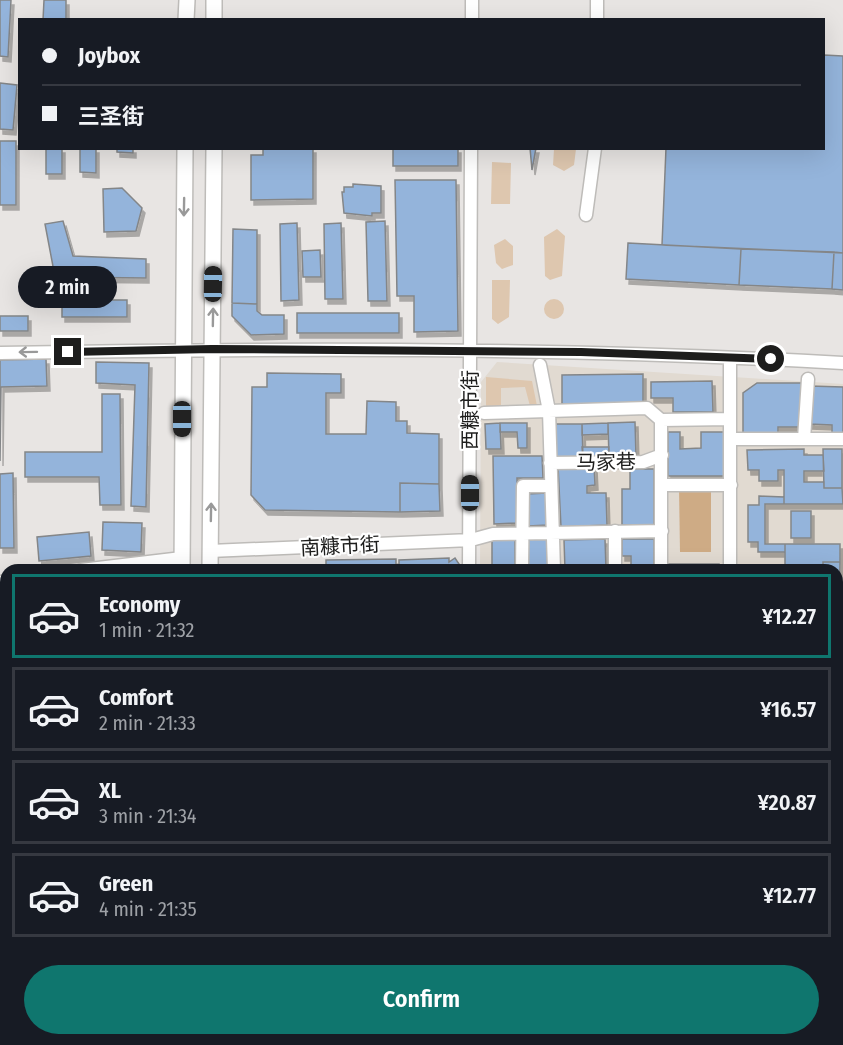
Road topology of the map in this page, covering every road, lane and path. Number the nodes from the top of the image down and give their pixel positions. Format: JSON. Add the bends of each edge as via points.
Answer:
{"nodes":[{"id":1,"x":187,"y":0,"type":"edge"},
{"id":2,"x":214,"y":0,"type":"edge"},
{"id":3,"x":472,"y":0,"type":"edge"},
{"id":4,"x":597,"y":0,"type":"edge"},
{"id":5,"x":186,"y":18,"type":"edge"},
{"id":6,"x":214,"y":18,"type":"edge"},
{"id":7,"x":471,"y":18,"type":"edge"},
{"id":8,"x":597,"y":18,"type":"edge"},
{"id":9,"x":185,"y":150,"type":"edge"},
{"id":10,"x":214,"y":150,"type":"edge"},
{"id":11,"x":471,"y":150,"type":"edge"},
{"id":12,"x":595,"y":150,"type":"edge"},
{"id":13,"x":586,"y":215,"type":"dead end"},
{"id":14,"x":212,"y":349,"type":"junction"},
{"id":15,"x":182,"y":350,"type":"junction"},
{"id":16,"x":470,"y":352,"type":"junction"},
{"id":17,"x":0,"y":353,"type":"edge"},
{"id":18,"x":730,"y":358,"type":"junction"},
{"id":19,"x":843,"y":363,"type":"edge"},
{"id":20,"x":540,"y":365,"type":"dead end"},
{"id":21,"x":808,"y":379,"type":"dead end"},
{"id":22,"x":549,"y":411,"type":"junction"},
{"id":23,"x":484,"y":413,"type":"dead end"},
{"id":24,"x":730,"y":418,"type":"junction"},
{"id":25,"x":661,"y":420,"type":"junction"},
{"id":26,"x":731,"y":439,"type":"junction"},
{"id":27,"x":843,"y":439,"type":"edge"},
{"id":28,"x":804,"y":440,"type":"junction"},
{"id":29,"x":662,"y":455,"type":"junction"},
{"id":30,"x":550,"y":463,"type":"junction"},
{"id":31,"x":662,"y":485,"type":"junction"},
{"id":32,"x":731,"y":485,"type":"junction"},
{"id":33,"x":551,"y":486,"type":"junction"},
{"id":34,"x":615,"y":531,"type":"junction"},
{"id":35,"x":662,"y":531,"type":"junction"},
{"id":36,"x":554,"y":532,"type":"junction"},
{"id":37,"x":522,"y":533,"type":"junction"},
{"id":38,"x":471,"y":540,"type":"junction"},
{"id":39,"x":210,"y":551,"type":"junction"},
{"id":40,"x":182,"y":564,"type":"edge"},
{"id":41,"x":210,"y":564,"type":"edge"},
{"id":42,"x":469,"y":564,"type":"edge"},
{"id":43,"x":522,"y":564,"type":"edge"},
{"id":44,"x":554,"y":564,"type":"edge"},
{"id":45,"x":615,"y":564,"type":"edge"},
{"id":46,"x":661,"y":564,"type":"edge"},
{"id":47,"x":730,"y":564,"type":"edge"}],
"edges":[{"from":1,"to":5,"type":"main road"},
{"from":2,"to":6,"type":"main road"},
{"from":3,"to":7,"type":"street"},
{"from":4,"to":8,"type":"street"},
{"from":9,"to":15,"type":"main road","one_way":true},
{"from":14,"to":10,"type":"main road","one_way":true},
{"from":11,"to":16,"type":"street","name":"西糠市街"},
{"from":12,"to":13,"type":"street"},
{"from":14,"to":15,"type":"street"},
{"from":14,"to":16,"type":"street"},
{"from":39,"to":14,"type":"main road","one_way":true},
{"from":15,"to":17,"type":"street","one_way":true},
{"from":15,"to":40,"type":"main road"},
{"from":16,"to":18,"type":"street"},
{"from":16,"to":38,"type":"street","name":"西糠市街"},
{"from":18,"to":19,"type":"street"},
{"from":18,"to":24,"type":"street"},
{"from":20,"to":22,"type":"street"},
{"from":21,"to":28,"type":"street"},
{"from":22,"to":23,"type":"street"},
{"from":22,"to":25,"type":"street","via":[[647,408]]},
{"from":22,"to":30,"type":"street"},
{"from":24,"to":25,"type":"street"},
{"from":24,"to":26,"type":"street"},
{"from":25,"to":29,"type":"street"},
{"from":26,"to":28,"type":"street"},
{"from":26,"to":32,"type":"street"},
{"from":27,"to":28,"type":"street"},
{"from":29,"to":30,"type":"street","name":"马家巷","via":[[643,462]]},
{"from":29,"to":31,"type":"street"},
{"from":30,"to":33,"type":"street"},
{"from":31,"to":32,"type":"street"},
{"from":31,"to":35,"type":"street"},
{"from":32,"to":47,"type":"street"},
{"from":33,"to":36,"type":"street"},
{"from":33,"to":37,"type":"street","via":[[523,486]]},
{"from":34,"to":35,"type":"street","name":"南糠市街"},
{"from":34,"to":36,"type":"street","name":"南糠市街"},
{"from":34,"to":45,"type":"street"},
{"from":35,"to":46,"type":"street"},
{"from":36,"to":37,"type":"street","name":"南糠市街"},
{"from":36,"to":44,"type":"street"},
{"from":37,"to":38,"type":"street","name":"南糠市街"},
{"from":37,"to":43,"type":"street"},
{"from":38,"to":39,"type":"street","name":"南糠市街"},
{"from":38,"to":42,"type":"street","name":"西糠市街"},
{"from":39,"to":41,"type":"main road"}]}
